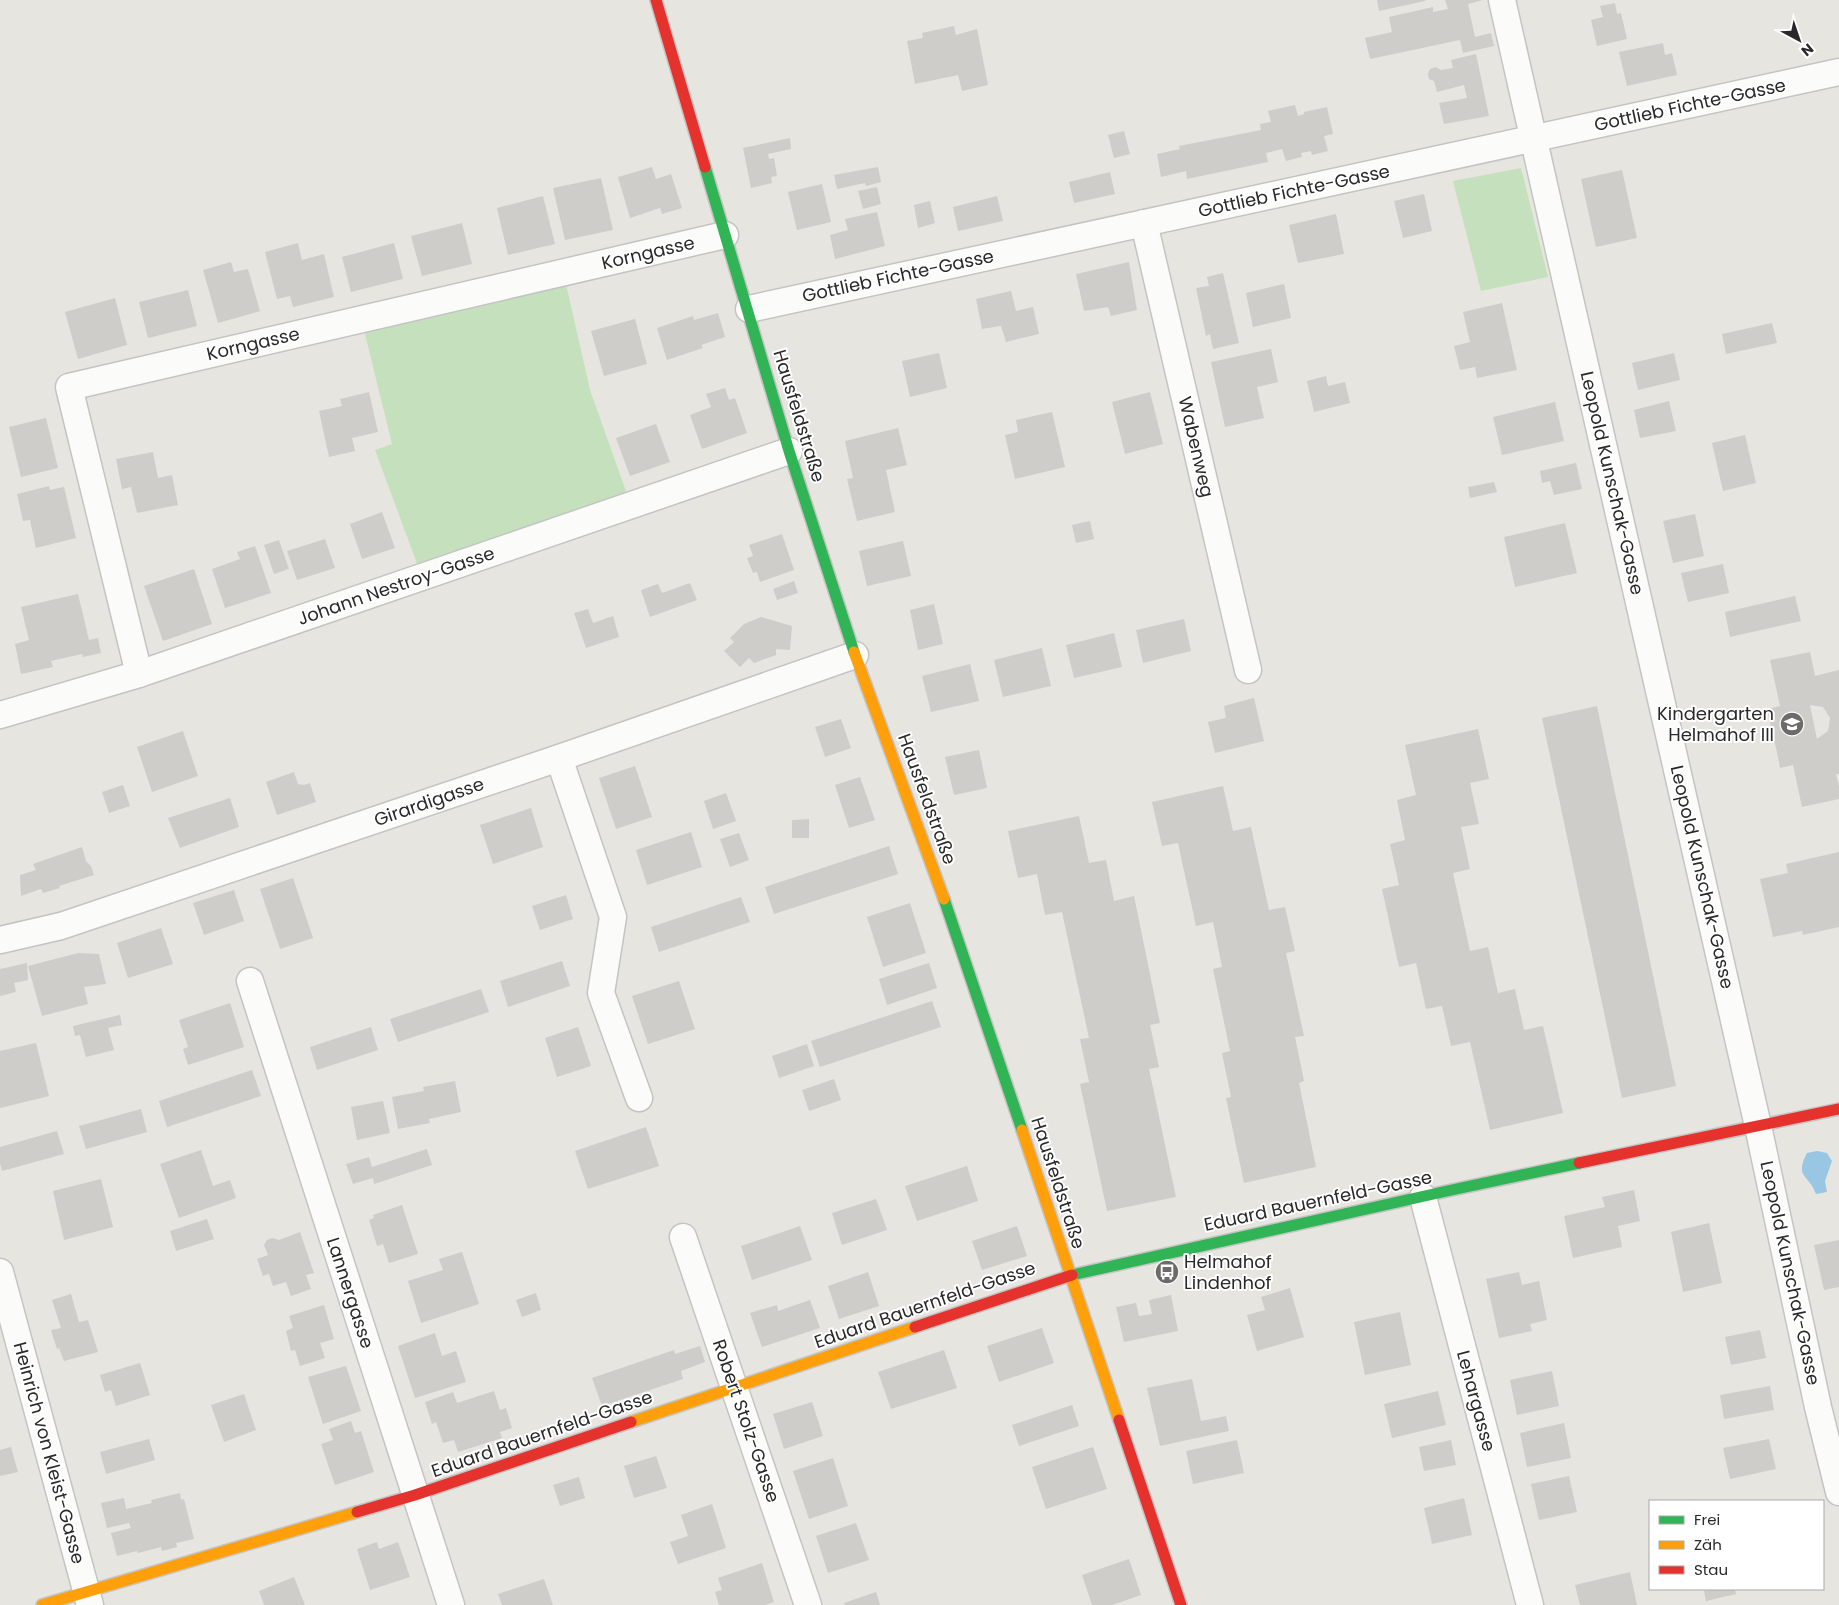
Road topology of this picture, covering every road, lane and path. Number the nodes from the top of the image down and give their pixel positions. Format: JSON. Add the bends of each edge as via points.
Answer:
{"nodes":[{"id":1,"x":656,"y":0,"type":"edge"},
{"id":2,"x":1502,"y":0,"type":"edge"},
{"id":3,"x":1839,"y":72,"type":"edge"},
{"id":4,"x":1534,"y":139,"type":"junction"},
{"id":5,"x":1144,"y":223,"type":"junction"},
{"id":6,"x":725,"y":235,"type":"junction"},
{"id":7,"x":749,"y":309,"type":"junction"},
{"id":8,"x":790,"y":451,"type":"junction"},
{"id":9,"x":855,"y":655,"type":"junction"},
{"id":10,"x":1248,"y":670,"type":"dead end"},
{"id":11,"x":139,"y":674,"type":"junction"},
{"id":12,"x":0,"y":715,"type":"edge"},
{"id":13,"x":559,"y":758,"type":"junction"},
{"id":14,"x":0,"y":940,"type":"edge"},
{"id":15,"x":250,"y":981,"type":"dead end"},
{"id":16,"x":639,"y":1098,"type":"dead end"},
{"id":17,"x":1839,"y":1110,"type":"edge"},
{"id":18,"x":1758,"y":1126,"type":"junction"},
{"id":19,"x":1423,"y":1197,"type":"junction"},
{"id":20,"x":684,"y":1237,"type":"dead end"},
{"id":21,"x":0,"y":1272,"type":"edge"},
{"id":22,"x":1070,"y":1275,"type":"junction"},
{"id":23,"x":734,"y":1388,"type":"junction"},
{"id":24,"x":1839,"y":1492,"type":"edge"},
{"id":25,"x":414,"y":1495,"type":"junction"},
{"id":26,"x":88,"y":1598,"type":"edge"},
{"id":27,"x":42,"y":1605,"type":"edge"},
{"id":28,"x":451,"y":1605,"type":"edge"},
{"id":29,"x":808,"y":1605,"type":"edge"},
{"id":30,"x":1181,"y":1605,"type":"edge"},
{"id":31,"x":1530,"y":1605,"type":"edge"}],
"edges":[{"from":1,"to":6,"type":"street","name":"Hausfeldstraße"},
{"from":2,"to":4,"type":"street","name":"Leopold Kunschak-Gasse"},
{"from":3,"to":4,"type":"street","name":"Gottlieb Fichte-Gasse"},
{"from":4,"to":5,"type":"street","name":"Gottlieb Fichte-Gasse"},
{"from":4,"to":18,"type":"street","name":"Leopold Kunschak-Gasse"},
{"from":5,"to":7,"type":"street","name":"Gottlieb Fichte-Gasse"},
{"from":5,"to":10,"type":"street","name":"Wabenweg"},
{"from":6,"to":7,"type":"street","name":"Hausfeldstraße"},
{"from":6,"to":11,"type":"street","name":"Korngasse","via":[[69,387]]},
{"from":7,"to":8,"type":"street","name":"Hausfeldstraße"},
{"from":8,"to":9,"type":"street","name":"Hausfeldstraße"},
{"from":8,"to":11,"type":"street","name":"Johann Nestroy-Gasse"},
{"from":9,"to":13,"type":"street","name":"Girardigasse"},
{"from":9,"to":22,"type":"street","name":"Hausfeldstraße","via":[[938,880]]},
{"from":11,"to":12,"type":"street","name":"Johann Nestroy-Gasse"},
{"from":13,"to":14,"type":"street","name":"Girardigasse","via":[[61,926]]},
{"from":13,"to":16,"type":"street","via":[[613,916],[601,993]]},
{"from":15,"to":25,"type":"street","name":"Lannergasse"},
{"from":17,"to":18,"type":"street","name":"Eduard Bauernfeld-Gasse"},
{"from":18,"to":19,"type":"street","name":"Eduard Bauernfeld-Gasse"},
{"from":18,"to":24,"type":"street","name":"Leopold Kunschak-Gasse"},
{"from":19,"to":22,"type":"street","name":"Eduard Bauernfeld-Gasse"},
{"from":19,"to":31,"type":"street","name":"Lehargasse"},
{"from":20,"to":23,"type":"street","name":"Robert Stolz-Gasse"},
{"from":21,"to":26,"type":"street","name":"Heinrich von Kleist-Gasse"},
{"from":22,"to":23,"type":"street","name":"Eduard Bauernfeld-Gasse"},
{"from":22,"to":30,"type":"street","name":"Hausfeldstraße"},
{"from":23,"to":25,"type":"street","name":"Eduard Bauernfeld-Gasse"},
{"from":23,"to":29,"type":"street","name":"Robert Stolz-Gasse"},
{"from":25,"to":26,"type":"street","name":"Eduard Bauernfeld-Gasse"},
{"from":25,"to":28,"type":"street","name":"Lannergasse"},
{"from":26,"to":27,"type":"street","name":"Eduard Bauernfeld-Gasse"}]}
